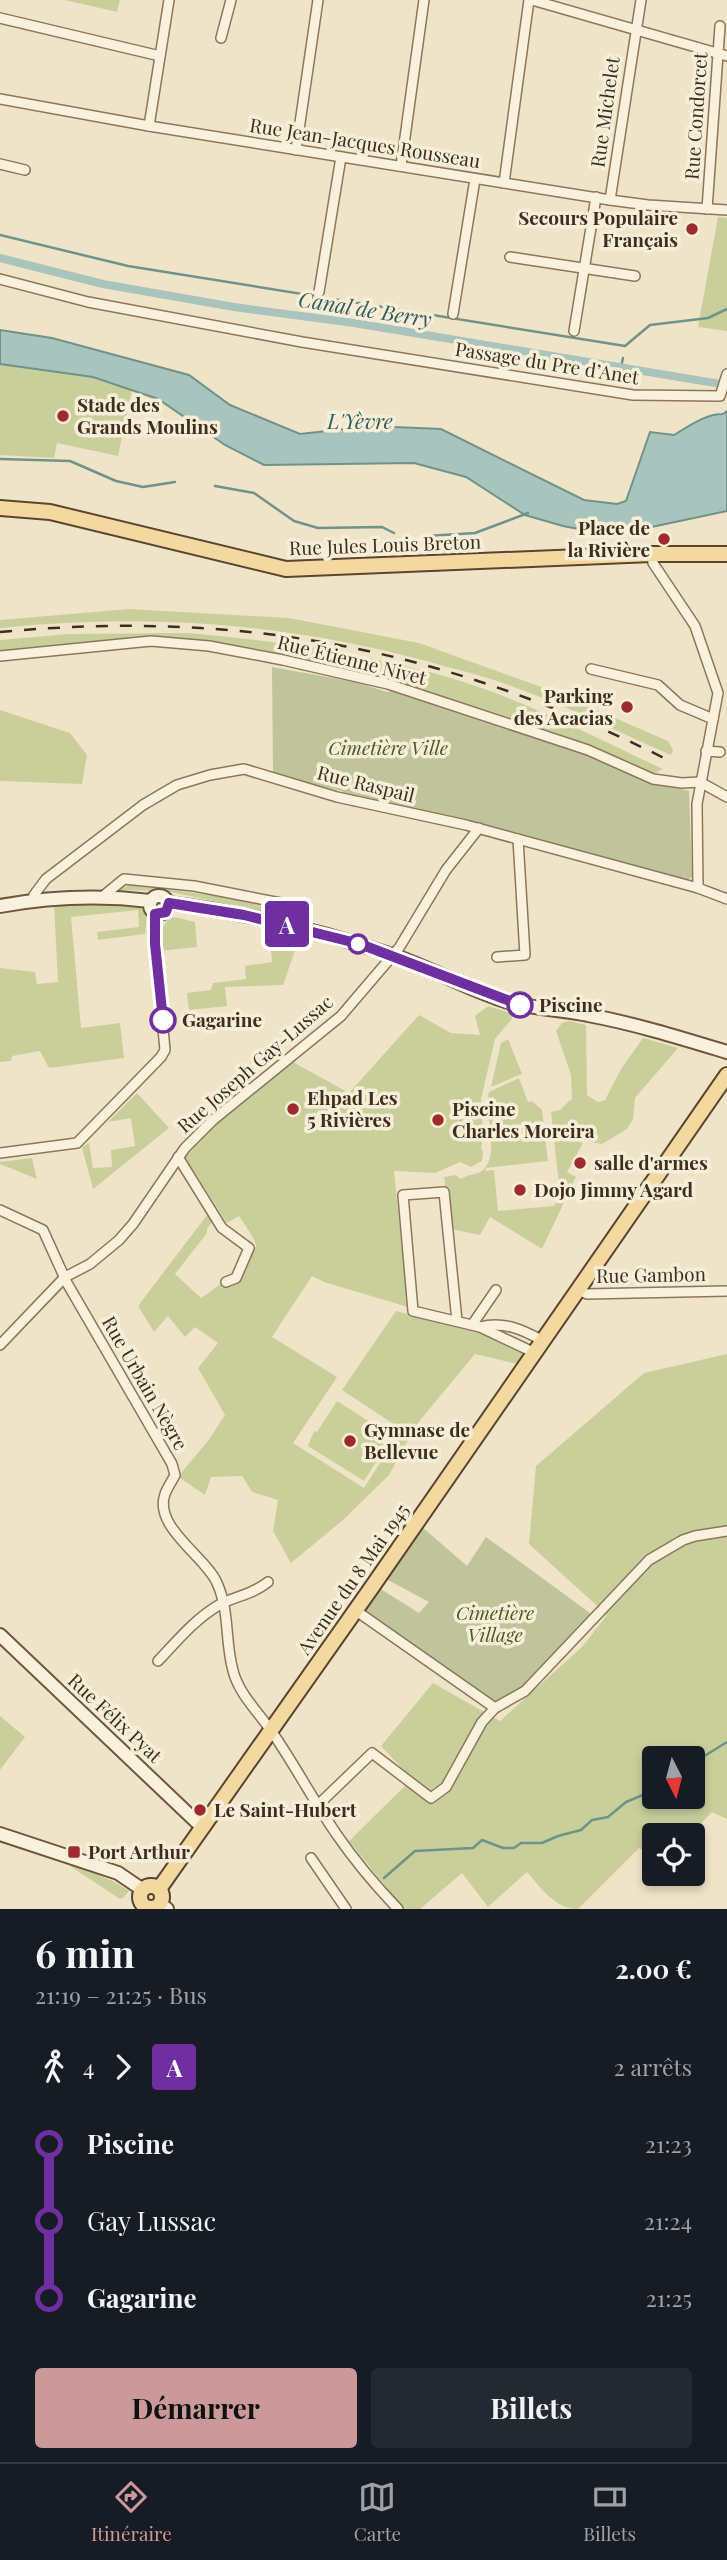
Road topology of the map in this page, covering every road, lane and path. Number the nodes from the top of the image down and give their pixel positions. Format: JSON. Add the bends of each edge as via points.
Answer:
{"nodes":[{"id":1,"x":169,"y":0,"type":"edge"},
{"id":2,"x":231,"y":0,"type":"edge"},
{"id":3,"x":318,"y":0,"type":"edge"},
{"id":4,"x":424,"y":0,"type":"edge"},
{"id":5,"x":531,"y":0,"type":"edge"},
{"id":6,"x":641,"y":0,"type":"edge"},
{"id":7,"x":0,"y":18,"type":"edge"},
{"id":8,"x":720,"y":26,"type":"dead end"},
{"id":9,"x":635,"y":30,"type":"junction"},
{"id":10,"x":221,"y":38,"type":"dead end"},
{"id":11,"x":722,"y":55,"type":"edge"},
{"id":12,"x":160,"y":56,"type":"junction"},
{"id":13,"x":0,"y":99,"type":"edge"},
{"id":14,"x":149,"y":126,"type":"junction"},
{"id":15,"x":296,"y":150,"type":"junction"},
{"id":16,"x":341,"y":157,"type":"junction"},
{"id":17,"x":0,"y":164,"type":"edge"},
{"id":18,"x":401,"y":166,"type":"junction"},
{"id":19,"x":25,"y":170,"type":"dead end"},
{"id":20,"x":475,"y":178,"type":"junction"},
{"id":21,"x":504,"y":183,"type":"junction"},
{"id":22,"x":596,"y":197,"type":"junction"},
{"id":23,"x":610,"y":200,"type":"junction"},
{"id":24,"x":707,"y":209,"type":"junction"},
{"id":25,"x":727,"y":210,"type":"edge"},
{"id":26,"x":510,"y":257,"type":"dead end"},
{"id":27,"x":585,"y":268,"type":"junction"},
{"id":28,"x":635,"y":276,"type":"dead end"},
{"id":29,"x":0,"y":279,"type":"edge"},
{"id":30,"x":319,"y":292,"type":"dead end"},
{"id":31,"x":453,"y":314,"type":"dead end"},
{"id":32,"x":574,"y":331,"type":"dead end"},
{"id":33,"x":726,"y":376,"type":"edge"},
{"id":34,"x":0,"y":508,"type":"edge"},
{"id":35,"x":652,"y":554,"type":"junction"},
{"id":36,"x":727,"y":554,"type":"edge"},
{"id":37,"x":0,"y":656,"type":"edge"},
{"id":38,"x":591,"y":668,"type":"dead end"},
{"id":39,"x":723,"y":693,"type":"edge"},
{"id":40,"x":713,"y":719,"type":"junction"},
{"id":41,"x":706,"y":751,"type":"junction"},
{"id":42,"x":720,"y":752,"type":"dead end"},
{"id":43,"x":700,"y":782,"type":"junction"},
{"id":44,"x":727,"y":797,"type":"edge"},
{"id":45,"x":478,"y":828,"type":"junction"},
{"id":46,"x":517,"y":839,"type":"junction"},
{"id":47,"x":698,"y":888,"type":"junction"},
{"id":48,"x":102,"y":897,"type":"junction"},
{"id":49,"x":727,"y":899,"type":"edge"},
{"id":50,"x":33,"y":900,"type":"junction"},
{"id":51,"x":0,"y":906,"type":"edge"},
{"id":52,"x":153,"y":907,"type":"junction"},
{"id":53,"x":295,"y":926,"type":"junction"},
{"id":54,"x":393,"y":955,"type":"junction"},
{"id":55,"x":497,"y":957,"type":"dead end"},
{"id":56,"x":727,"y":1052,"type":"edge"},
{"id":57,"x":727,"y":1075,"type":"edge"},
{"id":58,"x":0,"y":1153,"type":"edge"},
{"id":59,"x":178,"y":1157,"type":"junction"},
{"id":60,"x":0,"y":1210,"type":"edge"},
{"id":61,"x":65,"y":1277,"type":"junction"},
{"id":62,"x":226,"y":1282,"type":"dead end"},
{"id":63,"x":496,"y":1290,"type":"dead end"},
{"id":64,"x":578,"y":1290,"type":"junction"},
{"id":65,"x":727,"y":1291,"type":"edge"},
{"id":66,"x":457,"y":1321,"type":"junction"},
{"id":67,"x":476,"y":1326,"type":"junction"},
{"id":68,"x":0,"y":1345,"type":"edge"},
{"id":69,"x":539,"y":1347,"type":"junction"},
{"id":70,"x":727,"y":1531,"type":"edge"},
{"id":71,"x":268,"y":1582,"type":"dead end"},
{"id":72,"x":224,"y":1603,"type":"junction"},
{"id":73,"x":355,"y":1610,"type":"junction"},
{"id":74,"x":0,"y":1635,"type":"edge"},
{"id":75,"x":158,"y":1661,"type":"dead end"},
{"id":76,"x":495,"y":1708,"type":"junction"},
{"id":77,"x":270,"y":1729,"type":"junction"},
{"id":78,"x":318,"y":1805,"type":"junction"},
{"id":79,"x":203,"y":1828,"type":"junction"},
{"id":80,"x":0,"y":1834,"type":"edge"},
{"id":81,"x":311,"y":1858,"type":"dead end"},
{"id":82,"x":143,"y":1890,"type":"junction"},
{"id":83,"x":162,"y":1901,"type":"edge"},
{"id":84,"x":145,"y":1908,"type":"edge"},
{"id":85,"x":345,"y":1909,"type":"edge"},
{"id":86,"x":398,"y":1909,"type":"edge"}],
"edges":[{"from":1,"to":12,"type":"street"},
{"from":2,"to":10,"type":"street"},
{"from":3,"to":15,"type":"street"},
{"from":4,"to":18,"type":"street"},
{"from":5,"to":9,"type":"street"},
{"from":5,"to":21,"type":"street"},
{"from":6,"to":9,"type":"street","name":"Rue Michelet"},
{"from":7,"to":12,"type":"street"},
{"from":8,"to":11,"type":"street","name":"Rue Condorcet"},
{"from":9,"to":11,"type":"street"},
{"from":9,"to":23,"type":"street","name":"Rue Michelet"},
{"from":11,"to":24,"type":"street","name":"Rue Condorcet"},
{"from":12,"to":14,"type":"street"},
{"from":13,"to":14,"type":"street","name":"Rue Jean-Jacques Rousseau"},
{"from":14,"to":15,"type":"street","name":"Rue Jean-Jacques Rousseau"},
{"from":15,"to":16,"type":"street","name":"Rue Jean-Jacques Rousseau"},
{"from":16,"to":18,"type":"street","name":"Rue Jean-Jacques Rousseau"},
{"from":16,"to":30,"type":"street"},
{"from":17,"to":19,"type":"street"},
{"from":18,"to":20,"type":"street","name":"Rue Jean-Jacques Rousseau"},
{"from":20,"to":21,"type":"street","name":"Rue Jean-Jacques Rousseau"},
{"from":20,"to":31,"type":"street"},
{"from":21,"to":22,"type":"street","name":"Rue Jean-Jacques Rousseau"},
{"from":22,"to":23,"type":"street","name":"Rue Jean-Jacques Rousseau"},
{"from":22,"to":27,"type":"street"},
{"from":23,"to":24,"type":"street","name":"Rue Jean-Jacques Rousseau"},
{"from":24,"to":25,"type":"street","name":"Rue Jean-Jacques Rousseau"},
{"from":26,"to":27,"type":"street"},
{"from":27,"to":28,"type":"street"},
{"from":27,"to":32,"type":"street"},
{"from":29,"to":33,"type":"street","name":"Passage du Pre d’Anet","via":[[88,302],[302,342],[633,395],[721,393]]},
{"from":34,"to":35,"type":"main road","name":"Rue Jules Louis Breton","via":[[50,512],[286,569]]},
{"from":35,"to":36,"type":"main road","name":"Rue Jules Louis Breton"},
{"from":35,"to":39,"type":"street","via":[[653,563],[695,626]]},
{"from":37,"to":43,"type":"street","name":"Rue Étienne Nivet","via":[[151,641],[284,660],[388,684],[588,750],[653,779]]},
{"from":38,"to":40,"type":"street","via":[[658,685],[680,705]]},
{"from":39,"to":40,"type":"street"},
{"from":40,"to":41,"type":"street"},
{"from":41,"to":42,"type":"street"},
{"from":41,"to":43,"type":"street"},
{"from":43,"to":44,"type":"street"},
{"from":43,"to":47,"type":"street"},
{"from":45,"to":46,"type":"street","name":"Rue Raspail"},
{"from":45,"to":50,"type":"street","name":"Rue Raspail","via":[[337,797],[244,769],[177,785],[143,805],[46,879]]},
{"from":45,"to":54,"type":"street","name":"Rue Joseph Gay-Lussac"},
{"from":46,"to":47,"type":"street","name":"Rue Raspail"},
{"from":46,"to":55,"type":"street","via":[[525,955]]},
{"from":47,"to":49,"type":"street","name":"Rue Raspail"},
{"from":48,"to":50,"type":"street"},
{"from":48,"to":52,"type":"street"},
{"from":48,"to":53,"type":"street","via":[[124,879],[194,886],[286,904]]},
{"from":50,"to":51,"type":"street"},
{"from":52,"to":53,"type":"street","via":[[159,895],[169,903]]},
{"from":52,"to":58,"type":"street","via":[[165,1050],[161,1057],[77,1143]]},
{"from":53,"to":54,"type":"street"},
{"from":54,"to":56,"type":"street","via":[[515,1003],[659,1031]]},
{"from":54,"to":59,"type":"street","name":"Rue Joseph Gay-Lussac","via":[[341,1016],[228,1107]]},
{"from":57,"to":64,"type":"main road","name":"Avenue du 8 Mai 1945"},
{"from":59,"to":61,"type":"street","name":"Rue Joseph Gay-Lussac","via":[[119,1240]]},
{"from":59,"to":62,"type":"street","name":"Rue Joseph Gay-Lussac","via":[[222,1228],[249,1248],[236,1278]]},
{"from":60,"to":61,"type":"street","name":"Rue Urbain Nègre","via":[[43,1230]]},
{"from":61,"to":68,"type":"street","name":"Rue Joseph Gay-Lussac"},
{"from":61,"to":72,"type":"street","name":"Rue Urbain Nègre","via":[[172,1464],[175,1475],[164,1496],[165,1511],[178,1536],[214,1575]]},
{"from":63,"to":67,"type":"street"},
{"from":64,"to":65,"type":"street","name":"Rue Gambon","via":[[587,1294]]},
{"from":64,"to":69,"type":"main road","name":"Avenue du 8 Mai 1945"},
{"from":66,"to":66,"type":"street","via":[[413,1311],[402,1195],[444,1192]]},
{"from":66,"to":67,"type":"street"},
{"from":67,"to":69,"type":"street"},
{"from":67,"to":69,"type":"street","via":[[516,1328]]},
{"from":69,"to":73,"type":"main road","name":"Avenue du 8 Mai 1945"},
{"from":70,"to":76,"type":"street","via":[[682,1540],[649,1560],[525,1691]]},
{"from":71,"to":72,"type":"street","via":[[254,1593]]},
{"from":72,"to":75,"type":"street","via":[[195,1622]]},
{"from":72,"to":77,"type":"street","name":"Rue Urbain Nègre","via":[[235,1678]]},
{"from":73,"to":76,"type":"street"},
{"from":73,"to":77,"type":"main road","name":"Avenue du 8 Mai 1945"},
{"from":74,"to":79,"type":"street","name":"Rue Félix Pyat"},
{"from":76,"to":78,"type":"street","via":[[482,1722],[446,1787],[432,1798],[372,1753]]},
{"from":77,"to":78,"type":"street","name":"Rue Urbain Nègre"},
{"from":77,"to":79,"type":"main road","name":"Avenue du 8 Mai 1945"},
{"from":78,"to":86,"type":"street","name":"Rue Urbain Nègre","via":[[338,1837]]},
{"from":79,"to":83,"type":"main road","name":"Avenue du 8 Mai 1945"},
{"from":80,"to":82,"type":"street","via":[[118,1873]]},
{"from":81,"to":85,"type":"street"},
{"from":82,"to":83,"type":"main road","via":[[149,1886]]},
{"from":82,"to":84,"type":"main road","via":[[140,1899]]},
{"from":83,"to":84,"type":"main road","via":[[155,1908]]}]}
